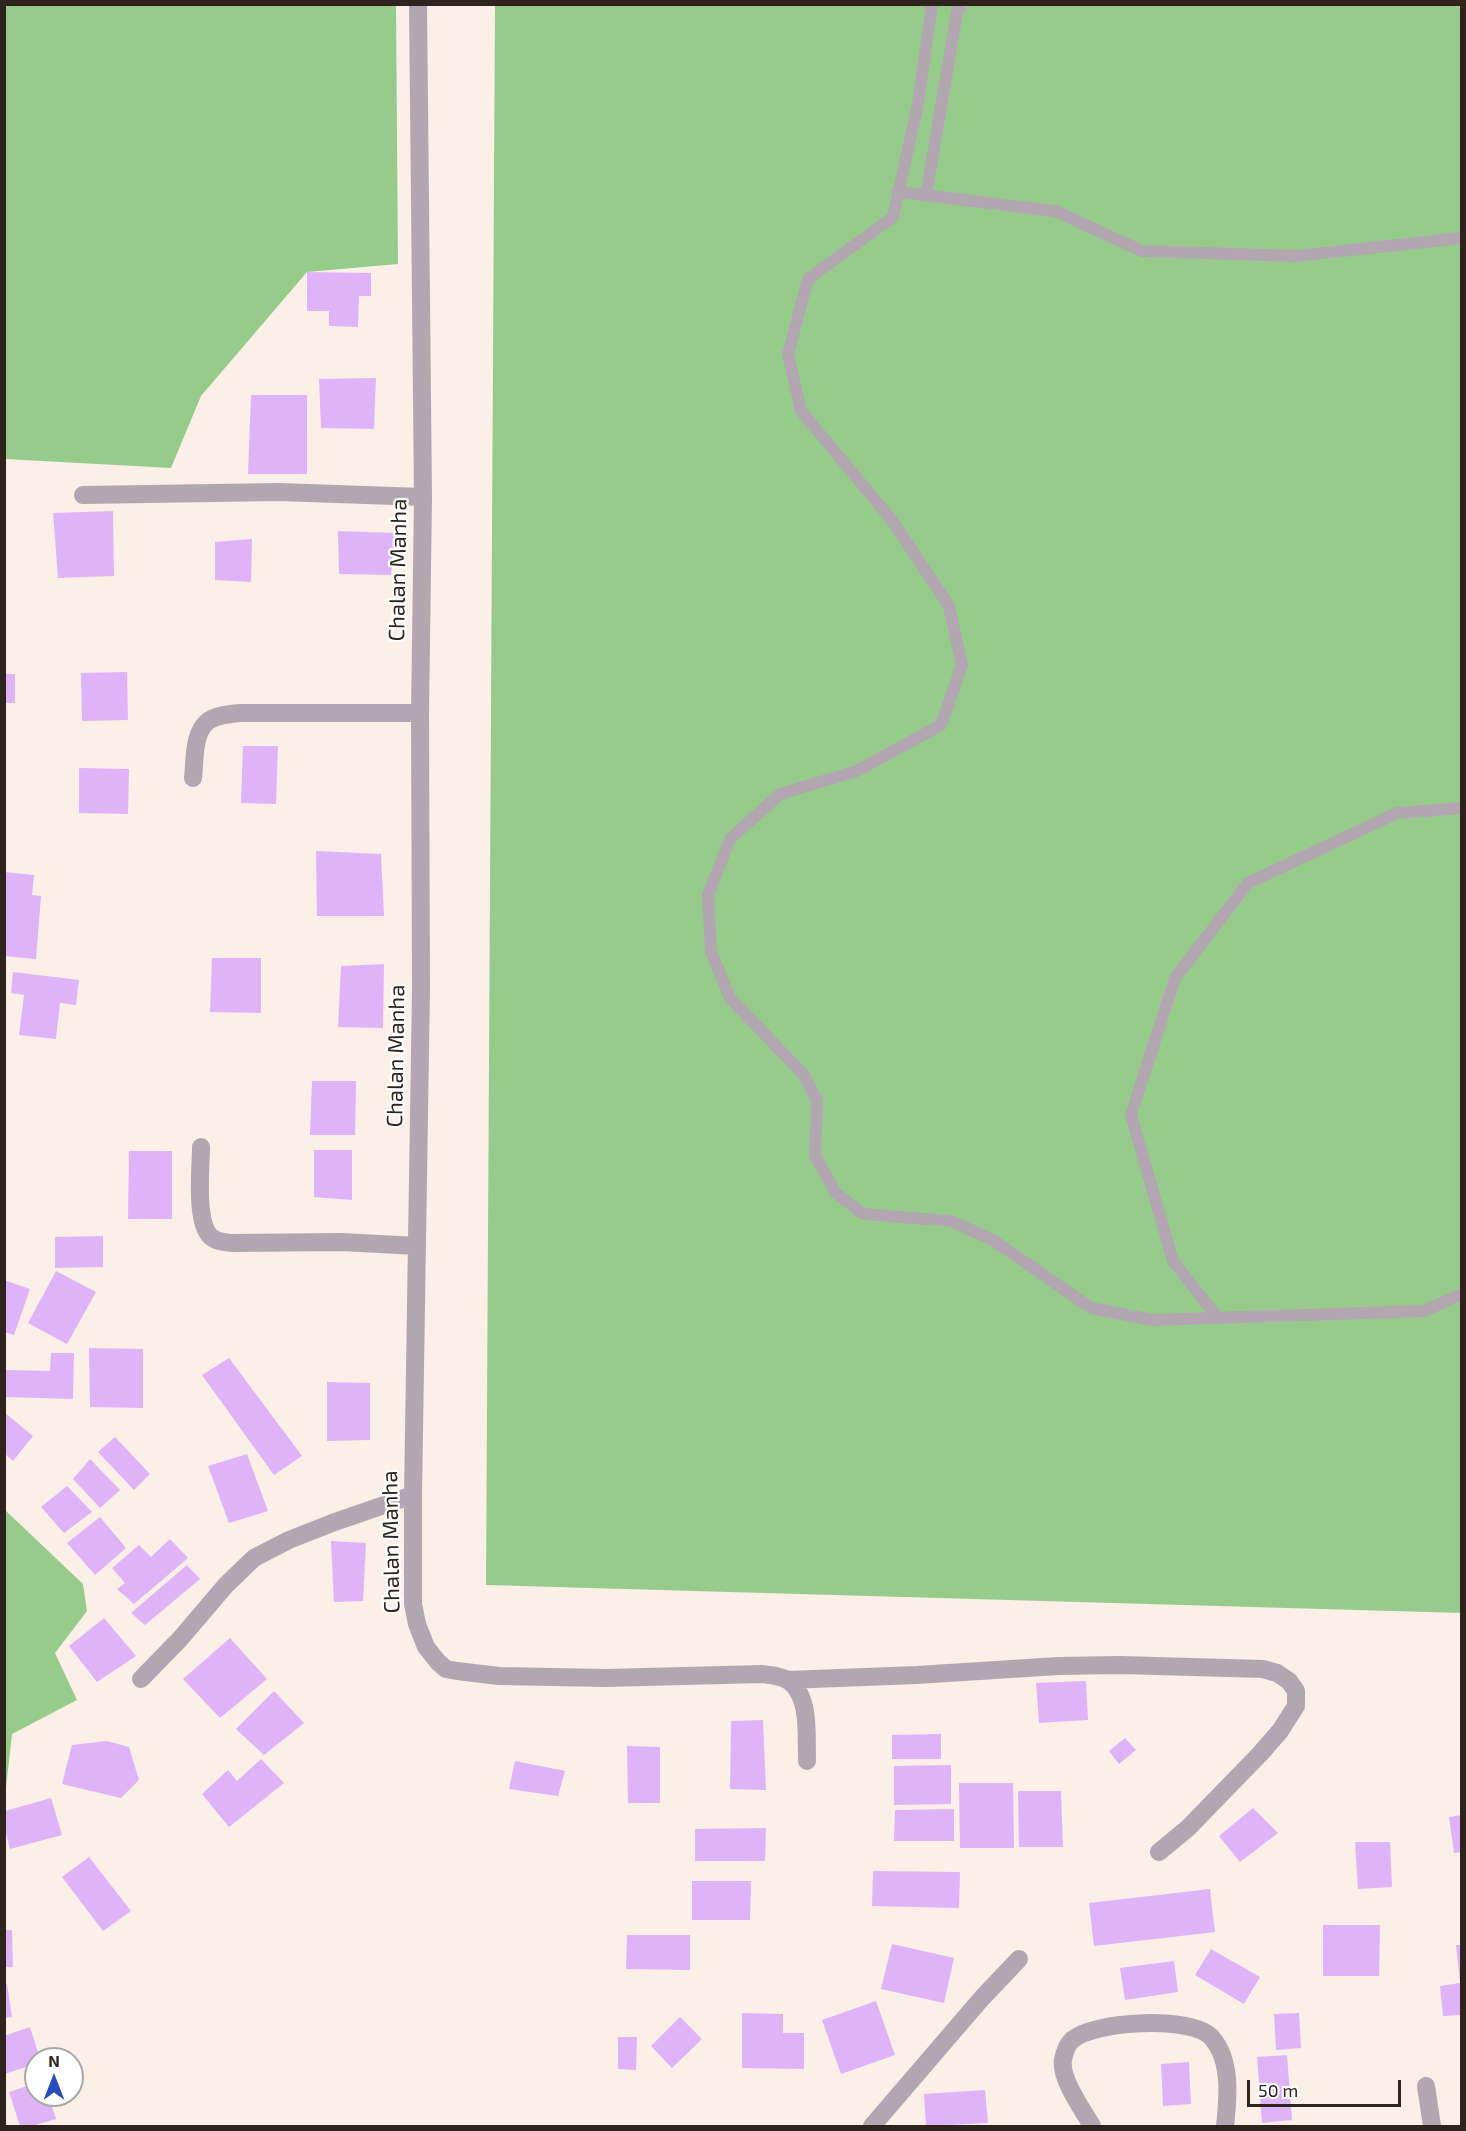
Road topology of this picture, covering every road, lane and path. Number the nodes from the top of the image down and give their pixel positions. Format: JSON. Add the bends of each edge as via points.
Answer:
{"nodes":[{"id":1,"x":418,"y":4,"type":"edge"},
{"id":2,"x":932,"y":4,"type":"edge"},
{"id":3,"x":961,"y":4,"type":"edge"},
{"id":4,"x":898,"y":192,"type":"junction"},
{"id":5,"x":926,"y":195,"type":"junction"},
{"id":6,"x":1461,"y":238,"type":"edge"},
{"id":7,"x":83,"y":495,"type":"dead end"},
{"id":8,"x":423,"y":497,"type":"junction"},
{"id":9,"x":420,"y":713,"type":"junction"},
{"id":10,"x":193,"y":778,"type":"dead end"},
{"id":11,"x":1461,"y":808,"type":"edge"},
{"id":12,"x":201,"y":1147,"type":"dead end"},
{"id":13,"x":417,"y":1246,"type":"junction"},
{"id":14,"x":1461,"y":1294,"type":"edge"},
{"id":15,"x":1218,"y":1318,"type":"junction"},
{"id":16,"x":413,"y":1495,"type":"junction"},
{"id":17,"x":141,"y":1679,"type":"dead end"},
{"id":18,"x":788,"y":1680,"type":"junction"},
{"id":19,"x":807,"y":1761,"type":"dead end"},
{"id":20,"x":1159,"y":1852,"type":"dead end"},
{"id":21,"x":1018,"y":1959,"type":"dead end"},
{"id":22,"x":1426,"y":2086,"type":"dead end"},
{"id":23,"x":872,"y":2127,"type":"edge"},
{"id":24,"x":1092,"y":2127,"type":"edge"},
{"id":25,"x":1226,"y":2127,"type":"edge"},
{"id":26,"x":1432,"y":2127,"type":"edge"}],
"edges":[{"from":1,"to":8,"type":"street","name":"Chalan Manha"},
{"from":2,"to":4,"type":"lane","via":[[918,104]]},
{"from":3,"to":5,"type":"lane"},
{"from":4,"to":5,"type":"lane"},
{"from":4,"to":15,"type":"lane","via":[[893,217],[808,279],[788,354],[801,411],[891,519],[949,606],[962,665],[941,725],[857,771],[780,794],[730,839],[708,895],[711,951],[730,998],[804,1075],[817,1101],[815,1156],[836,1193],[863,1214],[951,1221],[993,1240],[1091,1308],[1152,1320]]},
{"from":5,"to":6,"type":"lane","via":[[1055,210],[1142,251],[1296,256]]},
{"from":7,"to":8,"type":"street","via":[[279,492]]},
{"from":8,"to":9,"type":"street","name":"Chalan Manha"},
{"from":9,"to":10,"type":"street","via":[[222,715],[207,721],[201,731]]},
{"from":9,"to":13,"type":"street","name":"Chalan Manha"},
{"from":11,"to":15,"type":"lane","via":[[1397,813],[1248,883],[1175,978],[1131,1115],[1173,1261]]},
{"from":12,"to":13,"type":"street","via":[[202,1214],[206,1231],[217,1241]]},
{"from":13,"to":16,"type":"street","name":"Chalan Manha"},
{"from":14,"to":15,"type":"lane","via":[[1424,1311]]},
{"from":16,"to":17,"type":"street","via":[[289,1540],[254,1558]]},
{"from":16,"to":18,"type":"street","name":"Chalan Manha","via":[[413,1604],[426,1647],[447,1669],[499,1676],[762,1674]]},
{"from":18,"to":19,"type":"street","via":[[801,1696]]},
{"from":18,"to":20,"type":"street","name":"Chalan Manha","via":[[1120,1665],[1263,1669],[1289,1681],[1296,1691],[1296,1706],[1280,1731],[1188,1828]]},
{"from":21,"to":23,"type":"street"},
{"from":22,"to":26,"type":"street"},
{"from":24,"to":25,"type":"street","via":[[1064,2076],[1063,2059],[1068,2046],[1095,2030],[1155,2023],[1196,2027],[1214,2041],[1223,2060],[1227,2086]]}]}
